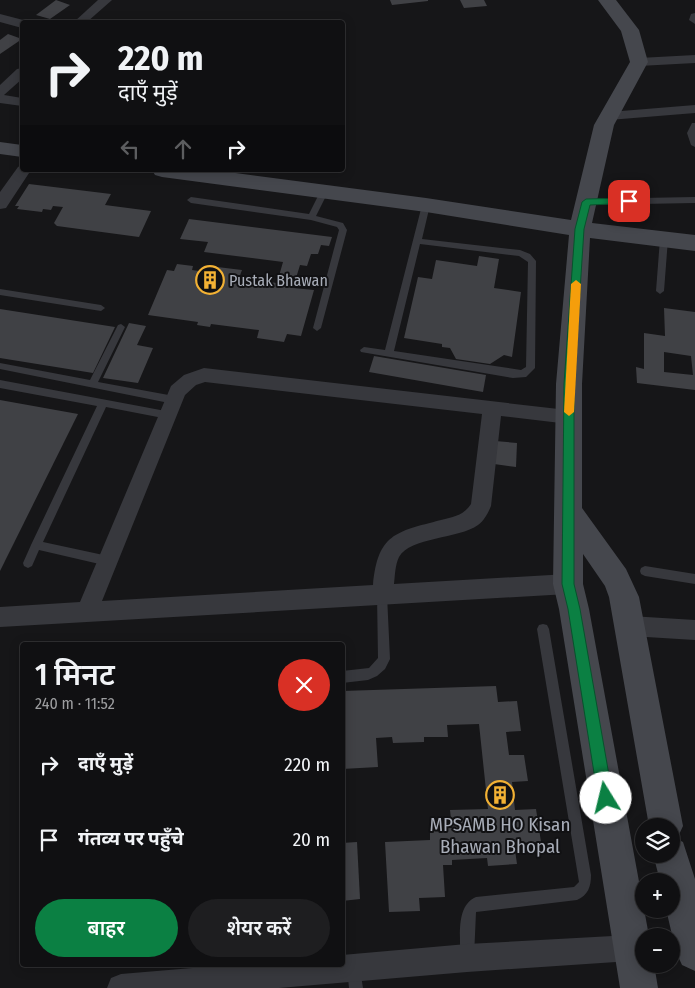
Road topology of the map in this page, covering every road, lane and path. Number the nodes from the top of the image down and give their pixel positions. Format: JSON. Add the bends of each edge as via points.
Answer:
{"nodes":[{"id":1,"x":106,"y":0,"type":"edge"},
{"id":2,"x":607,"y":0,"type":"edge"},
{"id":3,"x":0,"y":18,"type":"edge"},
{"id":4,"x":82,"y":20,"type":"edge"},
{"id":5,"x":20,"y":23,"type":"edge"},
{"id":6,"x":695,"y":59,"type":"edge"},
{"id":7,"x":639,"y":62,"type":"junction"},
{"id":8,"x":0,"y":72,"type":"edge"},
{"id":9,"x":20,"y":75,"type":"edge"},
{"id":10,"x":0,"y":92,"type":"edge"},
{"id":11,"x":0,"y":99,"type":"edge"},
{"id":12,"x":20,"y":102,"type":"edge"},
{"id":13,"x":695,"y":109,"type":"edge"},
{"id":14,"x":609,"y":116,"type":"junction"},
{"id":15,"x":695,"y":125,"type":"edge"},
{"id":16,"x":695,"y":146,"type":"edge"},
{"id":17,"x":0,"y":148,"type":"edge"},
{"id":18,"x":20,"y":152,"type":"edge"},
{"id":19,"x":22,"y":172,"type":"edge"},
{"id":20,"x":177,"y":172,"type":"edge"},
{"id":21,"x":324,"y":192,"type":"junction"},
{"id":22,"x":190,"y":200,"type":"dead end"},
{"id":23,"x":695,"y":200,"type":"edge"},
{"id":24,"x":586,"y":202,"type":"junction"},
{"id":25,"x":0,"y":204,"type":"edge"},
{"id":26,"x":426,"y":205,"type":"junction"},
{"id":27,"x":311,"y":218,"type":"junction"},
{"id":28,"x":580,"y":229,"type":"junction"},
{"id":29,"x":664,"y":239,"type":"junction"},
{"id":30,"x":418,"y":241,"type":"junction"},
{"id":31,"x":695,"y":243,"type":"edge"},
{"id":32,"x":660,"y":291,"type":"dead end"},
{"id":33,"x":0,"y":292,"type":"edge"},
{"id":34,"x":101,"y":308,"type":"dead end"},
{"id":35,"x":121,"y":326,"type":"dead end"},
{"id":36,"x":317,"y":328,"type":"dead end"},
{"id":37,"x":364,"y":350,"type":"dead end"},
{"id":38,"x":389,"y":354,"type":"junction"},
{"id":39,"x":0,"y":366,"type":"edge"},
{"id":40,"x":0,"y":384,"type":"edge"},
{"id":41,"x":92,"y":384,"type":"junction"},
{"id":42,"x":103,"y":403,"type":"junction"},
{"id":43,"x":171,"y":407,"type":"junction"},
{"id":44,"x":492,"y":408,"type":"junction"},
{"id":45,"x":569,"y":416,"type":"junction"},
{"id":46,"x":568,"y":511,"type":"junction"},
{"id":47,"x":36,"y":545,"type":"junction"},
{"id":48,"x":108,"y":561,"type":"junction"},
{"id":49,"x":28,"y":562,"type":"dead end"},
{"id":50,"x":645,"y":571,"type":"dead end"},
{"id":51,"x":695,"y":579,"type":"edge"},
{"id":52,"x":568,"y":584,"type":"junction"},
{"id":53,"x":382,"y":595,"type":"junction"},
{"id":54,"x":86,"y":613,"type":"junction"},
{"id":55,"x":0,"y":617,"type":"edge"},
{"id":56,"x":630,"y":626,"type":"junction"},
{"id":57,"x":543,"y":629,"type":"dead end"},
{"id":58,"x":695,"y":630,"type":"edge"},
{"id":59,"x":345,"y":677,"type":"edge"},
{"id":60,"x":665,"y":818,"type":"edge"},
{"id":61,"x":672,"y":863,"type":"edge"},
{"id":62,"x":631,"y":948,"type":"junction"},
{"id":63,"x":695,"y":952,"type":"edge"},
{"id":64,"x":467,"y":958,"type":"junction"},
{"id":65,"x":355,"y":978,"type":"edge"},
{"id":66,"x":121,"y":988,"type":"edge"},
{"id":67,"x":639,"y":988,"type":"edge"}],
"edges":[{"from":1,"to":4,"type":"street"},
{"from":2,"to":7,"type":"street","via":[[630,30]]},
{"from":3,"to":5,"type":"street"},
{"from":6,"to":7,"type":"street"},
{"from":7,"to":14,"type":"street"},
{"from":8,"to":9,"type":"street"},
{"from":9,"to":10,"type":"street"},
{"from":11,"to":12,"type":"street"},
{"from":13,"to":14,"type":"street"},
{"from":14,"to":24,"type":"street","via":[[604,125]]},
{"from":15,"to":16,"type":"lane","via":[[691,133]]},
{"from":17,"to":18,"type":"street"},
{"from":19,"to":25,"type":"street"},
{"from":20,"to":21,"type":"street"},
{"from":21,"to":26,"type":"street"},
{"from":21,"to":27,"type":"lane"},
{"from":22,"to":27,"type":"lane"},
{"from":23,"to":24,"type":"lane"},
{"from":24,"to":28,"type":"street"},
{"from":26,"to":28,"type":"street"},
{"from":26,"to":30,"type":"lane"},
{"from":27,"to":36,"type":"lane","via":[[333,222],[343,230]]},
{"from":28,"to":29,"type":"street"},
{"from":28,"to":45,"type":"street"},
{"from":29,"to":31,"type":"street"},
{"from":29,"to":32,"type":"lane"},
{"from":30,"to":38,"type":"lane"},
{"from":30,"to":38,"type":"lane","via":[[520,253],[532,261],[530,368],[524,374],[513,374]]},
{"from":33,"to":34,"type":"lane"},
{"from":35,"to":41,"type":"lane"},
{"from":37,"to":38,"type":"lane"},
{"from":39,"to":41,"type":"lane"},
{"from":40,"to":42,"type":"lane"},
{"from":41,"to":43,"type":"lane"},
{"from":42,"to":43,"type":"lane"},
{"from":42,"to":47,"type":"lane"},
{"from":43,"to":44,"type":"street","via":[[178,391],[190,380],[204,375]]},
{"from":43,"to":48,"type":"street"},
{"from":44,"to":45,"type":"street"},
{"from":44,"to":53,"type":"street","via":[[481,506],[473,518],[460,525],[404,540],[394,546],[388,556]]},
{"from":45,"to":46,"type":"street"},
{"from":46,"to":52,"type":"street"},
{"from":46,"to":56,"type":"street","via":[[616,578]]},
{"from":47,"to":48,"type":"lane"},
{"from":47,"to":49,"type":"lane"},
{"from":48,"to":54,"type":"street"},
{"from":50,"to":51,"type":"lane"},
{"from":52,"to":53,"type":"street"},
{"from":52,"to":62,"type":"street"},
{"from":53,"to":54,"type":"street"},
{"from":53,"to":59,"type":"lane","via":[[384,659],[380,669],[372,674]]},
{"from":54,"to":55,"type":"street"},
{"from":56,"to":58,"type":"street"},
{"from":56,"to":60,"type":"street"},
{"from":57,"to":64,"type":"lane","via":[[585,885],[578,893],[471,907]]},
{"from":61,"to":63,"type":"street"},
{"from":62,"to":64,"type":"street"},
{"from":62,"to":67,"type":"street"},
{"from":64,"to":65,"type":"street"},
{"from":65,"to":66,"type":"street"}]}
